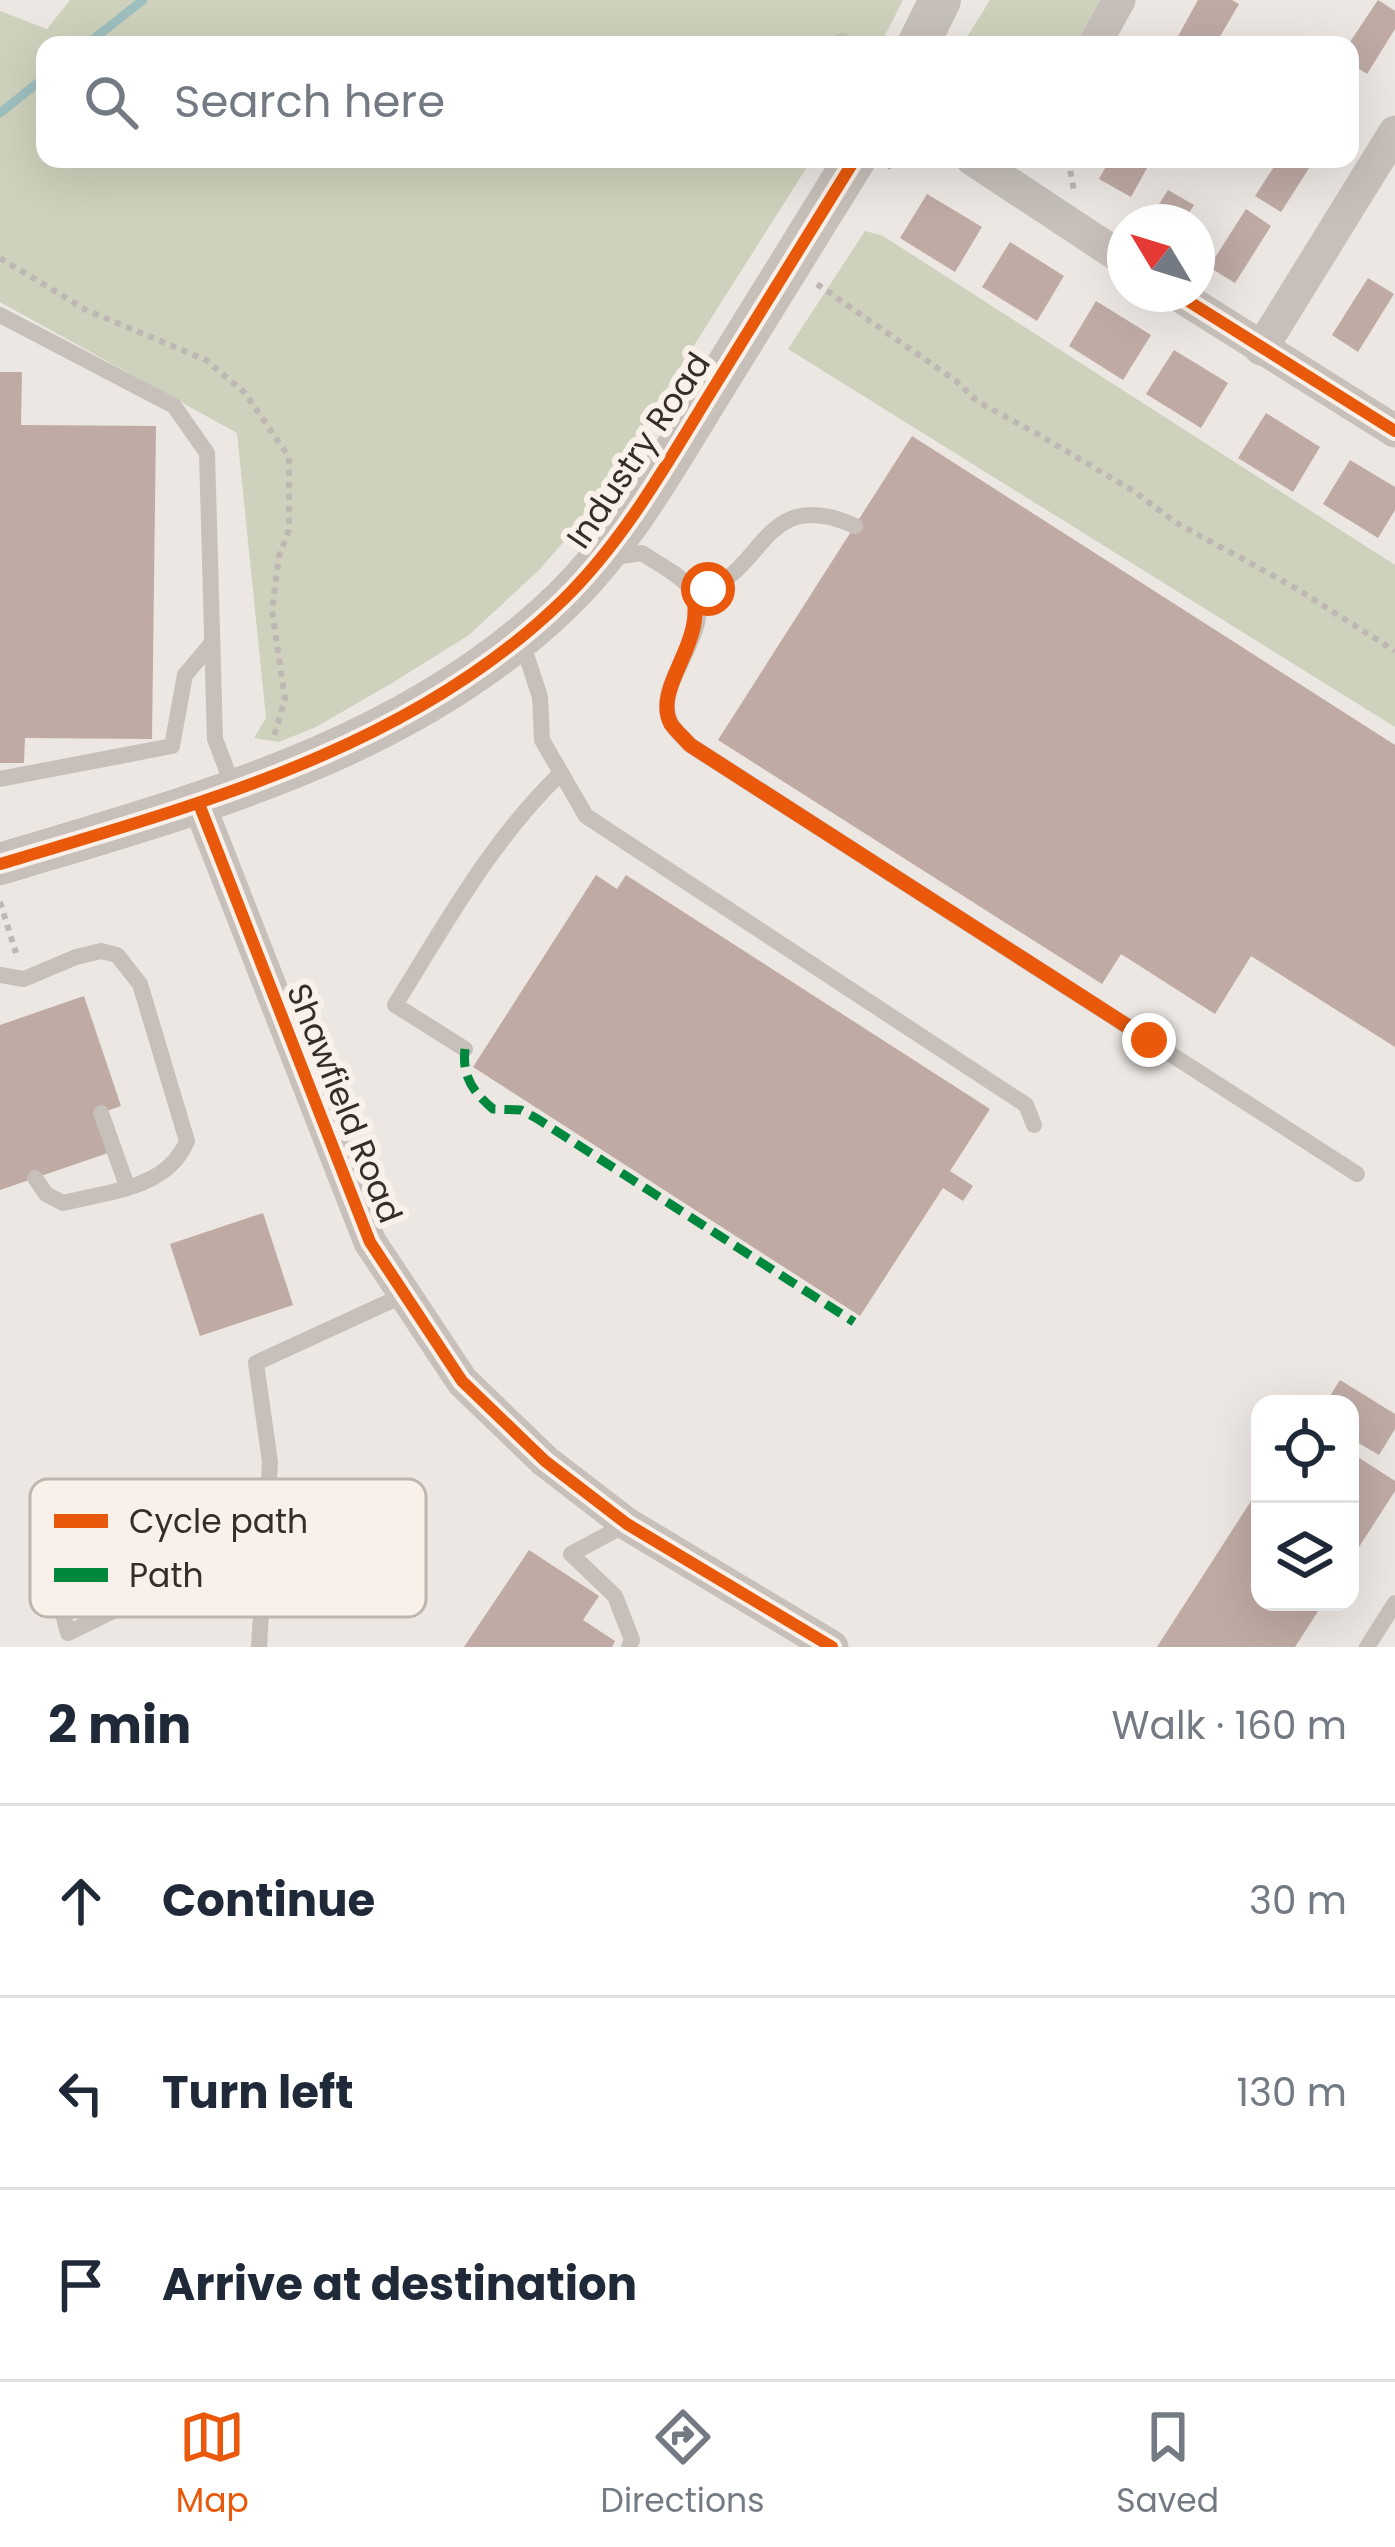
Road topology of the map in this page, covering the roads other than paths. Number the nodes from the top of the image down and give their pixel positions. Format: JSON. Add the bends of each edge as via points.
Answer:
{"nodes":[{"id":1,"x":940,"y":0,"type":"edge"},
{"id":2,"x":1118,"y":0,"type":"edge"},
{"id":3,"x":922,"y":36,"type":"edge"},
{"id":4,"x":1099,"y":36,"type":"edge"},
{"id":5,"x":1395,"y":132,"type":"edge"},
{"id":6,"x":849,"y":168,"type":"edge"},
{"id":7,"x":1023,"y":173,"type":"edge"},
{"id":8,"x":1107,"y":245,"type":"edge"},
{"id":9,"x":1204,"y":312,"type":"edge"},
{"id":10,"x":0,"y":315,"type":"edge"},
{"id":11,"x":1261,"y":349,"type":"junction"},
{"id":12,"x":1395,"y":431,"type":"edge"},
{"id":13,"x":855,"y":526,"type":"dead end"},
{"id":14,"x":621,"y":556,"type":"junction"},
{"id":15,"x":691,"y":588,"type":"junction"},
{"id":16,"x":520,"y":638,"type":"junction"},
{"id":17,"x":212,"y":643,"type":"junction"},
{"id":18,"x":561,"y":773,"type":"junction"},
{"id":19,"x":0,"y":778,"type":"edge"},
{"id":20,"x":217,"y":798,"type":"junction"},
{"id":21,"x":0,"y":864,"type":"edge"},
{"id":22,"x":0,"y":975,"type":"edge"},
{"id":23,"x":465,"y":1049,"type":"dead end"},
{"id":24,"x":100,"y":1113,"type":"dead end"},
{"id":25,"x":1034,"y":1125,"type":"dead end"},
{"id":26,"x":1358,"y":1174,"type":"dead end"},
{"id":27,"x":35,"y":1178,"type":"dead end"},
{"id":28,"x":127,"y":1186,"type":"junction"},
{"id":29,"x":406,"y":1294,"type":"junction"},
{"id":30,"x":269,"y":1479,"type":"edge"},
{"id":31,"x":627,"y":1524,"type":"junction"},
{"id":32,"x":1395,"y":1603,"type":"edge"},
{"id":33,"x":64,"y":1617,"type":"edge"},
{"id":34,"x":101,"y":1617,"type":"edge"},
{"id":35,"x":261,"y":1617,"type":"edge"},
{"id":36,"x":812,"y":1641,"type":"edge"},
{"id":37,"x":259,"y":1647,"type":"edge"},
{"id":38,"x":629,"y":1647,"type":"edge"},
{"id":39,"x":1367,"y":1647,"type":"edge"}],
"edges":[{"from":1,"to":3,"type":"street"},
{"from":2,"to":4,"type":"street"},
{"from":5,"to":11,"type":"street"},
{"from":6,"to":14,"type":"street","name":"Industry Road","via":[[638,508]]},
{"from":7,"to":8,"type":"street"},
{"from":9,"to":11,"type":"street"},
{"from":10,"to":17,"type":"lane","via":[[174,406],[207,453]]},
{"from":11,"to":12,"type":"street"},
{"from":13,"to":15,"type":"lane","via":[[821,515],[785,521],[732,578]]},
{"from":14,"to":15,"type":"lane"},
{"from":14,"to":16,"type":"street","name":"Industry Road"},
{"from":15,"to":26,"type":"lane","via":[[694,636],[668,698],[669,721],[690,745]]},
{"from":16,"to":18,"type":"lane","via":[[540,697],[542,740]]},
{"from":16,"to":20,"type":"street","name":"Industry Road","via":[[423,706]]},
{"from":17,"to":19,"type":"lane","via":[[185,675],[172,746]]},
{"from":17,"to":20,"type":"lane"},
{"from":18,"to":23,"type":"lane","via":[[475,878],[395,1005]]},
{"from":18,"to":25,"type":"lane","via":[[586,816],[1026,1105]]},
{"from":20,"to":21,"type":"street","name":"Industry Road"},
{"from":20,"to":29,"type":"street","name":"Shawfield Road","via":[[370,1242]]},
{"from":22,"to":28,"type":"lane","via":[[24,980],[100,952],[116,955],[140,985],[188,1141],[160,1177]]},
{"from":24,"to":28,"type":"lane"},
{"from":27,"to":28,"type":"lane","via":[[64,1203]]},
{"from":29,"to":30,"type":"lane","via":[[256,1363]]},
{"from":29,"to":31,"type":"street","name":"Shawfield Road","via":[[462,1381],[544,1461]]},
{"from":31,"to":36,"type":"street","name":"Shawfield Road"},
{"from":31,"to":38,"type":"lane","via":[[571,1554],[615,1596]]},
{"from":32,"to":39,"type":"lane"},
{"from":33,"to":34,"type":"lane","via":[[68,1633]]},
{"from":35,"to":37,"type":"lane"}]}
